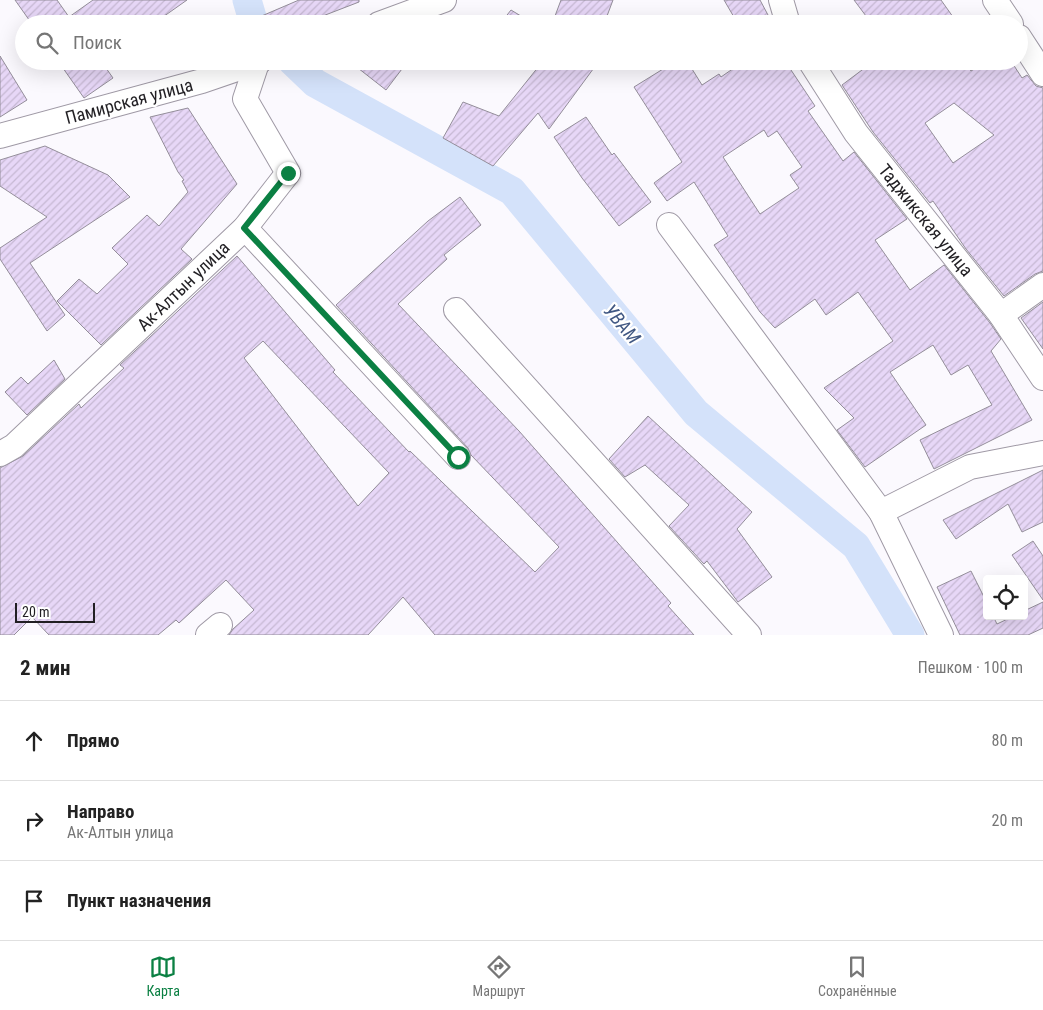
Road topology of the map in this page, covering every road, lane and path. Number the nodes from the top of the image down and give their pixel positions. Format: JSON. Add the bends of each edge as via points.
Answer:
{"nodes":[{"id":1,"x":444,"y":0,"type":"edge"},
{"id":2,"x":781,"y":0,"type":"edge"},
{"id":3,"x":995,"y":0,"type":"edge"},
{"id":4,"x":404,"y":15,"type":"edge"},
{"id":5,"x":785,"y":15,"type":"edge"},
{"id":6,"x":1005,"y":15,"type":"edge"},
{"id":7,"x":1028,"y":51,"type":"edge"},
{"id":8,"x":235,"y":70,"type":"edge"},
{"id":9,"x":256,"y":70,"type":"edge"},
{"id":10,"x":816,"y":70,"type":"edge"},
{"id":11,"x":1043,"y":74,"type":"edge"},
{"id":12,"x":0,"y":136,"type":"edge"},
{"id":13,"x":669,"y":225,"type":"dead end"},
{"id":14,"x":244,"y":228,"type":"junction"},
{"id":15,"x":1043,"y":285,"type":"edge"},
{"id":16,"x":456,"y":310,"type":"dead end"},
{"id":17,"x":1001,"y":315,"type":"junction"},
{"id":18,"x":1043,"y":378,"type":"edge"},
{"id":19,"x":1043,"y":452,"type":"edge"},
{"id":20,"x":0,"y":454,"type":"edge"},
{"id":21,"x":458,"y":457,"type":"dead end"},
{"id":22,"x":881,"y":512,"type":"junction"},
{"id":23,"x":749,"y":635,"type":"edge"},
{"id":24,"x":941,"y":635,"type":"edge"}],
"edges":[{"from":1,"to":4,"type":"street"},
{"from":2,"to":5,"type":"street"},
{"from":3,"to":6,"type":"street"},
{"from":7,"to":11,"type":"street"},
{"from":8,"to":12,"type":"street","name":"Памирская улица"},
{"from":9,"to":14,"type":"street","name":"Ак-Алтын улица","via":[[246,99],[288,173]]},
{"from":10,"to":17,"type":"street","name":"Таджикская улица","via":[[856,133]]},
{"from":13,"to":22,"type":"street"},
{"from":14,"to":20,"type":"street","name":"Ак-Алтын улица","via":[[14,446]]},
{"from":14,"to":21,"type":"street"},
{"from":15,"to":17,"type":"street"},
{"from":16,"to":23,"type":"street"},
{"from":17,"to":18,"type":"street","name":"Таджикская улица"},
{"from":19,"to":22,"type":"street","via":[[970,467]]},
{"from":22,"to":24,"type":"street"}]}
